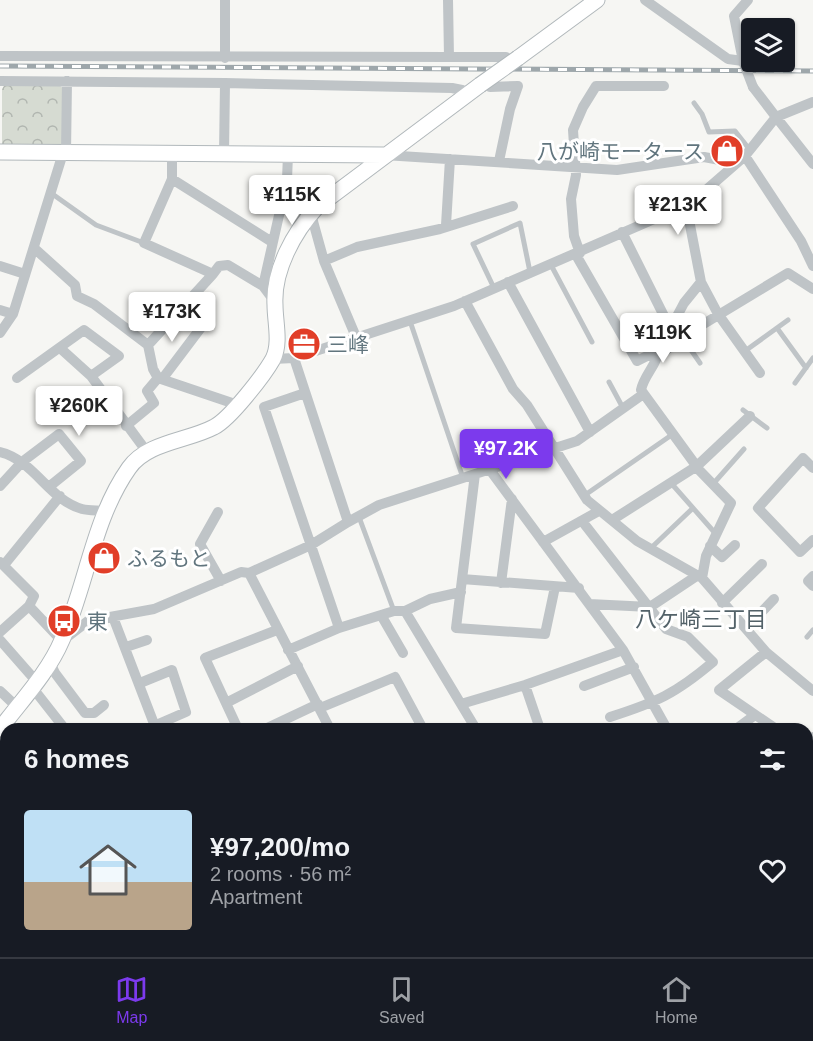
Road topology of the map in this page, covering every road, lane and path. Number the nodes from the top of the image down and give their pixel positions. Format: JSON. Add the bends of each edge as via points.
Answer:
{"nodes":[{"id":1,"x":225,"y":0,"type":"edge"},
{"id":2,"x":448,"y":0,"type":"edge"},
{"id":3,"x":597,"y":0,"type":"edge"},
{"id":4,"x":645,"y":0,"type":"edge"},
{"id":5,"x":748,"y":0,"type":"edge"},
{"id":6,"x":741,"y":51,"type":"edge"},
{"id":7,"x":0,"y":56,"type":"edge"},
{"id":8,"x":448,"y":57,"type":"junction"},
{"id":9,"x":225,"y":58,"type":"junction"},
{"id":10,"x":513,"y":60,"type":"junction"},
{"id":11,"x":741,"y":61,"type":"edge"},
{"id":12,"x":747,"y":72,"type":"edge"},
{"id":13,"x":0,"y":81,"type":"edge"},
{"id":14,"x":67,"y":81,"type":"junction"},
{"id":15,"x":225,"y":83,"type":"junction"},
{"id":16,"x":664,"y":86,"type":"dead end"},
{"id":17,"x":478,"y":87,"type":"junction"},
{"id":18,"x":813,"y":102,"type":"edge"},
{"id":19,"x":694,"y":103,"type":"dead end"},
{"id":20,"x":776,"y":117,"type":"junction"},
{"id":21,"x":0,"y":152,"type":"edge"},
{"id":22,"x":65,"y":153,"type":"junction"},
{"id":23,"x":172,"y":153,"type":"junction"},
{"id":24,"x":747,"y":153,"type":"junction"},
{"id":25,"x":224,"y":154,"type":"junction"},
{"id":26,"x":288,"y":154,"type":"junction"},
{"id":27,"x":384,"y":155,"type":"junction"},
{"id":28,"x":450,"y":159,"type":"junction"},
{"id":29,"x":500,"y":161,"type":"junction"},
{"id":30,"x":736,"y":163,"type":"junction"},
{"id":31,"x":813,"y":164,"type":"edge"},
{"id":32,"x":575,"y":167,"type":"junction"},
{"id":33,"x":172,"y":179,"type":"junction"},
{"id":34,"x":51,"y":193,"type":"junction"},
{"id":35,"x":692,"y":203,"type":"junction"},
{"id":36,"x":513,"y":206,"type":"dead end"},
{"id":37,"x":310,"y":214,"type":"junction"},
{"id":38,"x":446,"y":225,"type":"junction"},
{"id":39,"x":622,"y":232,"type":"junction"},
{"id":40,"x":272,"y":242,"type":"junction"},
{"id":41,"x":144,"y":243,"type":"junction"},
{"id":42,"x":34,"y":248,"type":"junction"},
{"id":43,"x":578,"y":254,"type":"junction"},
{"id":44,"x":324,"y":261,"type":"junction"},
{"id":45,"x":551,"y":264,"type":"junction"},
{"id":46,"x":0,"y":266,"type":"edge"},
{"id":47,"x":813,"y":266,"type":"edge"},
{"id":48,"x":530,"y":272,"type":"junction"},
{"id":49,"x":25,"y":274,"type":"junction"},
{"id":50,"x":213,"y":274,"type":"junction"},
{"id":51,"x":508,"y":282,"type":"junction"},
{"id":52,"x":701,"y":282,"type":"junction"},
{"id":53,"x":263,"y":286,"type":"junction"},
{"id":54,"x":494,"y":288,"type":"junction"},
{"id":55,"x":813,"y":289,"type":"edge"},
{"id":56,"x":465,"y":301,"type":"junction"},
{"id":57,"x":274,"y":302,"type":"junction"},
{"id":58,"x":0,"y":310,"type":"edge"},
{"id":59,"x":13,"y":314,"type":"junction"},
{"id":60,"x":718,"y":314,"type":"junction"},
{"id":61,"x":788,"y":320,"type":"dead end"},
{"id":62,"x":410,"y":321,"type":"junction"},
{"id":63,"x":203,"y":325,"type":"dead end"},
{"id":64,"x":670,"y":328,"type":"junction"},
{"id":65,"x":777,"y":328,"type":"junction"},
{"id":66,"x":0,"y":333,"type":"edge"},
{"id":67,"x":356,"y":337,"type":"junction"},
{"id":68,"x":682,"y":337,"type":"junction"},
{"id":69,"x":592,"y":342,"type":"dead end"},
{"id":70,"x":148,"y":345,"type":"junction"},
{"id":71,"x":60,"y":348,"type":"junction"},
{"id":72,"x":659,"y":350,"type":"junction"},
{"id":73,"x":745,"y":351,"type":"junction"},
{"id":74,"x":294,"y":358,"type":"junction"},
{"id":75,"x":813,"y":358,"type":"edge"},
{"id":76,"x":273,"y":359,"type":"junction"},
{"id":77,"x":700,"y":363,"type":"dead end"},
{"id":78,"x":806,"y":368,"type":"junction"},
{"id":79,"x":760,"y":373,"type":"dead end"},
{"id":80,"x":91,"y":376,"type":"junction"},
{"id":81,"x":17,"y":378,"type":"dead end"},
{"id":82,"x":161,"y":378,"type":"junction"},
{"id":83,"x":609,"y":382,"type":"dead end"},
{"id":84,"x":795,"y":383,"type":"dead end"},
{"id":85,"x":305,"y":393,"type":"junction"},
{"id":86,"x":642,"y":395,"type":"junction"},
{"id":87,"x":237,"y":405,"type":"junction"},
{"id":88,"x":623,"y":408,"type":"junction"},
{"id":89,"x":746,"y":413,"type":"joint"},
{"id":90,"x":126,"y":426,"type":"junction"},
{"id":91,"x":767,"y":428,"type":"dead end"},
{"id":92,"x":590,"y":432,"type":"junction"},
{"id":93,"x":673,"y":434,"type":"junction"},
{"id":94,"x":744,"y":448,"type":"dead end"},
{"id":95,"x":555,"y":449,"type":"junction"},
{"id":96,"x":0,"y":452,"type":"edge"},
{"id":97,"x":147,"y":452,"type":"junction"},
{"id":98,"x":22,"y":462,"type":"junction"},
{"id":99,"x":697,"y":466,"type":"junction"},
{"id":100,"x":813,"y":468,"type":"edge"},
{"id":101,"x":490,"y":470,"type":"junction"},
{"id":102,"x":475,"y":474,"type":"junction"},
{"id":103,"x":463,"y":478,"type":"junction"},
{"id":104,"x":671,"y":483,"type":"junction"},
{"id":105,"x":713,"y":484,"type":"junction"},
{"id":106,"x":0,"y":486,"type":"edge"},
{"id":107,"x":50,"y":486,"type":"junction"},
{"id":108,"x":585,"y":495,"type":"junction"},
{"id":109,"x":60,"y":496,"type":"junction"},
{"id":110,"x":512,"y":499,"type":"junction"},
{"id":111,"x":692,"y":509,"type":"junction"},
{"id":112,"x":106,"y":510,"type":"junction"},
{"id":113,"x":599,"y":511,"type":"junction"},
{"id":114,"x":218,"y":512,"type":"dead end"},
{"id":115,"x":359,"y":517,"type":"junction"},
{"id":116,"x":612,"y":520,"type":"junction"},
{"id":117,"x":582,"y":521,"type":"junction"},
{"id":118,"x":348,"y":522,"type":"junction"},
{"id":119,"x":715,"y":533,"type":"junction"},
{"id":120,"x":813,"y":540,"type":"edge"},
{"id":121,"x":543,"y":542,"type":"junction"},
{"id":122,"x":310,"y":545,"type":"junction"},
{"id":123,"x":735,"y":545,"type":"dead end"},
{"id":124,"x":710,"y":546,"type":"junction"},
{"id":125,"x":651,"y":548,"type":"junction"},
{"id":126,"x":2,"y":563,"type":"edge"},
{"id":127,"x":762,"y":564,"type":"dead end"},
{"id":128,"x":249,"y":573,"type":"junction"},
{"id":129,"x":700,"y":576,"type":"junction"},
{"id":130,"x":813,"y":576,"type":"edge"},
{"id":131,"x":462,"y":579,"type":"junction"},
{"id":132,"x":222,"y":581,"type":"junction"},
{"id":133,"x":501,"y":583,"type":"junction"},
{"id":134,"x":813,"y":586,"type":"edge"},
{"id":135,"x":555,"y":587,"type":"junction"},
{"id":136,"x":579,"y":588,"type":"junction"},
{"id":137,"x":461,"y":592,"type":"junction"},
{"id":138,"x":774,"y":599,"type":"dead end"},
{"id":139,"x":722,"y":603,"type":"junction"},
{"id":140,"x":589,"y":604,"type":"junction"},
{"id":141,"x":29,"y":606,"type":"junction"},
{"id":142,"x":650,"y":608,"type":"junction"},
{"id":143,"x":399,"y":611,"type":"junction"},
{"id":144,"x":381,"y":615,"type":"junction"},
{"id":145,"x":113,"y":617,"type":"junction"},
{"id":146,"x":747,"y":627,"type":"junction"},
{"id":147,"x":339,"y":628,"type":"junction"},
{"id":148,"x":277,"y":630,"type":"junction"},
{"id":149,"x":813,"y":630,"type":"edge"},
{"id":150,"x":0,"y":632,"type":"edge"},
{"id":151,"x":807,"y":637,"type":"dead end"},
{"id":152,"x":0,"y":640,"type":"edge"},
{"id":153,"x":147,"y":640,"type":"dead end"},
{"id":154,"x":62,"y":641,"type":"junction"},
{"id":155,"x":126,"y":647,"type":"junction"},
{"id":156,"x":288,"y":650,"type":"junction"},
{"id":157,"x":623,"y":650,"type":"junction"},
{"id":158,"x":766,"y":652,"type":"junction"},
{"id":159,"x":403,"y":653,"type":"dead end"},
{"id":160,"x":50,"y":662,"type":"junction"},
{"id":161,"x":298,"y":666,"type":"junction"},
{"id":162,"x":634,"y":668,"type":"junction"},
{"id":163,"x":140,"y":683,"type":"junction"},
{"id":164,"x":34,"y":684,"type":"junction"},
{"id":165,"x":525,"y":685,"type":"junction"},
{"id":166,"x":584,"y":686,"type":"dead end"},
{"id":167,"x":0,"y":691,"type":"edge"},
{"id":168,"x":813,"y":692,"type":"edge"},
{"id":169,"x":226,"y":703,"type":"junction"},
{"id":170,"x":652,"y":703,"type":"junction"},
{"id":171,"x":461,"y":704,"type":"junction"},
{"id":172,"x":104,"y":705,"type":"dead end"},
{"id":173,"x":319,"y":706,"type":"junction"},
{"id":174,"x":17,"y":707,"type":"junction"},
{"id":175,"x":755,"y":715,"type":"junction"},
{"id":176,"x":610,"y":717,"type":"dead end"},
{"id":177,"x":5,"y":723,"type":"edge"},
{"id":178,"x":61,"y":723,"type":"edge"},
{"id":179,"x":155,"y":723,"type":"edge"},
{"id":180,"x":164,"y":723,"type":"edge"},
{"id":181,"x":235,"y":723,"type":"edge"},
{"id":182,"x":279,"y":723,"type":"edge"},
{"id":183,"x":327,"y":723,"type":"edge"},
{"id":184,"x":420,"y":723,"type":"edge"},
{"id":185,"x":472,"y":723,"type":"edge"},
{"id":186,"x":538,"y":723,"type":"edge"},
{"id":187,"x":664,"y":723,"type":"edge"},
{"id":188,"x":744,"y":723,"type":"edge"},
{"id":189,"x":767,"y":723,"type":"edge"}],
"edges":[{"from":1,"to":9,"type":"street"},
{"from":2,"to":8,"type":"street"},
{"from":3,"to":10,"type":"street"},
{"from":4,"to":11,"type":"street","via":[[728,59]]},
{"from":5,"to":6,"type":"street","via":[[734,16]]},
{"from":7,"to":9,"type":"street"},
{"from":8,"to":9,"type":"street"},
{"from":8,"to":10,"type":"street"},
{"from":10,"to":17,"type":"street","bridge":true},
{"from":12,"to":20,"type":"street","bridge":true,"via":[[753,87]]},
{"from":13,"to":14,"type":"street"},
{"from":14,"to":15,"type":"street"},
{"from":14,"to":22,"type":"street"},
{"from":15,"to":17,"type":"street","via":[[462,90]]},
{"from":15,"to":25,"type":"street"},
{"from":16,"to":32,"type":"street","via":[[596,86],[573,130]]},
{"from":17,"to":27,"type":"street"},
{"from":17,"to":29,"type":"street","via":[[518,86]]},
{"from":18,"to":20,"type":"street"},
{"from":19,"to":24,"type":"lane","via":[[709,132],[735,131]]},
{"from":20,"to":24,"type":"street"},
{"from":20,"to":31,"type":"street"},
{"from":21,"to":22,"type":"street"},
{"from":22,"to":23,"type":"street"},
{"from":22,"to":34,"type":"street"},
{"from":23,"to":25,"type":"street"},
{"from":23,"to":33,"type":"street"},
{"from":24,"to":30,"type":"street"},
{"from":24,"to":47,"type":"street"},
{"from":25,"to":26,"type":"street"},
{"from":26,"to":27,"type":"street"},
{"from":26,"to":40,"type":"street","via":[[287,180]]},
{"from":27,"to":28,"type":"street"},
{"from":27,"to":37,"type":"street"},
{"from":28,"to":29,"type":"street"},
{"from":28,"to":38,"type":"street"},
{"from":29,"to":32,"type":"street"},
{"from":30,"to":32,"type":"street","via":[[704,157],[628,169]]},
{"from":30,"to":35,"type":"street"},
{"from":32,"to":43,"type":"street","via":[[571,199]]},
{"from":33,"to":40,"type":"street"},
{"from":33,"to":41,"type":"street"},
{"from":34,"to":41,"type":"lane","via":[[96,225]]},
{"from":34,"to":42,"type":"street"},
{"from":35,"to":39,"type":"street"},
{"from":35,"to":52,"type":"street","via":[[690,225]]},
{"from":36,"to":38,"type":"street"},
{"from":37,"to":44,"type":"street"},
{"from":37,"to":57,"type":"street","via":[[287,252]]},
{"from":38,"to":44,"type":"street","via":[[357,247]]},
{"from":39,"to":43,"type":"street"},
{"from":39,"to":64,"type":"street"},
{"from":40,"to":53,"type":"street"},
{"from":41,"to":50,"type":"street"},
{"from":42,"to":49,"type":"street"},
{"from":42,"to":70,"type":"street","via":[[75,285],[77,296],[94,304]]},
{"from":43,"to":45,"type":"street"},
{"from":43,"to":72,"type":"street","via":[[637,361]]},
{"from":44,"to":67,"type":"street"},
{"from":45,"to":48,"type":"street"},
{"from":45,"to":69,"type":"lane"},
{"from":46,"to":49,"type":"street"},
{"from":48,"to":51,"type":"street"},
{"from":48,"to":54,"type":"lane","via":[[519,223],[472,244]]},
{"from":49,"to":59,"type":"street"},
{"from":50,"to":53,"type":"street","via":[[219,266],[228,265]]},
{"from":50,"to":70,"type":"street"},
{"from":51,"to":54,"type":"street"},
{"from":51,"to":92,"type":"street"},
{"from":52,"to":60,"type":"street"},
{"from":52,"to":64,"type":"street"},
{"from":53,"to":57,"type":"street"},
{"from":54,"to":56,"type":"street"},
{"from":55,"to":60,"type":"street","via":[[788,273]]},
{"from":56,"to":62,"type":"street"},
{"from":56,"to":95,"type":"street","via":[[513,389]]},
{"from":57,"to":76,"type":"street","via":[[277,331]]},
{"from":58,"to":59,"type":"street"},
{"from":59,"to":66,"type":"street"},
{"from":60,"to":68,"type":"street"},
{"from":60,"to":73,"type":"street"},
{"from":61,"to":65,"type":"lane"},
{"from":62,"to":67,"type":"street"},
{"from":62,"to":103,"type":"lane"},
{"from":63,"to":82,"type":"street"},
{"from":64,"to":72,"type":"street"},
{"from":65,"to":73,"type":"lane"},
{"from":65,"to":78,"type":"lane"},
{"from":67,"to":74,"type":"street"},
{"from":68,"to":72,"type":"street","via":[[666,350]]},
{"from":68,"to":77,"type":"lane"},
{"from":70,"to":82,"type":"street","via":[[153,369]]},
{"from":71,"to":80,"type":"street"},
{"from":71,"to":80,"type":"street","via":[[84,330],[119,356]]},
{"from":71,"to":81,"type":"street"},
{"from":72,"to":86,"type":"street","via":[[643,380]]},
{"from":73,"to":79,"type":"street"},
{"from":74,"to":76,"type":"street"},
{"from":74,"to":85,"type":"street"},
{"from":75,"to":78,"type":"lane"},
{"from":76,"to":87,"type":"street"},
{"from":78,"to":84,"type":"lane"},
{"from":80,"to":90,"type":"street"},
{"from":82,"to":87,"type":"street"},
{"from":82,"to":90,"type":"street","via":[[147,391],[154,403]]},
{"from":83,"to":88,"type":"lane"},
{"from":85,"to":118,"type":"street"},
{"from":85,"to":122,"type":"street","via":[[264,407]]},
{"from":86,"to":88,"type":"street"},
{"from":86,"to":93,"type":"street"},
{"from":87,"to":97,"type":"street","via":[[217,426]]},
{"from":88,"to":92,"type":"street"},
{"from":89,"to":91,"type":"lane"},
{"from":89,"to":99,"type":"street"},
{"from":90,"to":97,"type":"street"},
{"from":92,"to":95,"type":"street"},
{"from":93,"to":99,"type":"street"},
{"from":93,"to":108,"type":"lane"},
{"from":94,"to":105,"type":"lane"},
{"from":95,"to":101,"type":"street"},
{"from":95,"to":108,"type":"street"},
{"from":96,"to":98,"type":"street"},
{"from":97,"to":112,"type":"street","via":[[129,468]]},
{"from":98,"to":106,"type":"street"},
{"from":98,"to":107,"type":"street"},
{"from":98,"to":107,"type":"street","via":[[59,434],[81,461]]},
{"from":99,"to":104,"type":"street"},
{"from":99,"to":105,"type":"street"},
{"from":100,"to":120,"type":"street","via":[[803,458],[758,508],[800,552]]},
{"from":101,"to":102,"type":"street"},
{"from":101,"to":110,"type":"street"},
{"from":102,"to":103,"type":"street"},
{"from":102,"to":131,"type":"street"},
{"from":103,"to":115,"type":"street","via":[[379,505]]},
{"from":104,"to":111,"type":"lane"},
{"from":104,"to":116,"type":"street"},
{"from":105,"to":119,"type":"street","via":[[731,503]]},
{"from":107,"to":109,"type":"street"},
{"from":108,"to":113,"type":"street"},
{"from":109,"to":112,"type":"street","via":[[82,509]]},
{"from":109,"to":126,"type":"street"},
{"from":110,"to":121,"type":"street"},
{"from":110,"to":133,"type":"street"},
{"from":111,"to":119,"type":"lane"},
{"from":111,"to":125,"type":"lane"},
{"from":112,"to":154,"type":"street"},
{"from":113,"to":116,"type":"street"},
{"from":113,"to":117,"type":"street"},
{"from":114,"to":132,"type":"street","via":[[200,544]]},
{"from":115,"to":118,"type":"street"},
{"from":115,"to":143,"type":"lane"},
{"from":116,"to":125,"type":"street"},
{"from":117,"to":121,"type":"street"},
{"from":117,"to":142,"type":"street"},
{"from":118,"to":122,"type":"street"},
{"from":119,"to":124,"type":"street"},
{"from":121,"to":136,"type":"street"},
{"from":122,"to":128,"type":"street"},
{"from":122,"to":147,"type":"street"},
{"from":123,"to":124,"type":"street","via":[[722,557]]},
{"from":124,"to":129,"type":"street"},
{"from":125,"to":129,"type":"street"},
{"from":126,"to":141,"type":"street","via":[[34,596]]},
{"from":127,"to":139,"type":"street"},
{"from":128,"to":132,"type":"street","via":[[241,572]]},
{"from":128,"to":148,"type":"street"},
{"from":129,"to":139,"type":"street"},
{"from":129,"to":142,"type":"street"},
{"from":130,"to":134,"type":"street","via":[[808,581]]},
{"from":131,"to":133,"type":"street"},
{"from":131,"to":137,"type":"street"},
{"from":132,"to":145,"type":"street","via":[[154,609]]},
{"from":133,"to":135,"type":"street"},
{"from":135,"to":136,"type":"street"},
{"from":135,"to":137,"type":"street","via":[[545,634],[456,628]]},
{"from":136,"to":140,"type":"street"},
{"from":137,"to":143,"type":"street"},
{"from":138,"to":146,"type":"street"},
{"from":139,"to":146,"type":"street"},
{"from":140,"to":142,"type":"street"},
{"from":140,"to":157,"type":"street"},
{"from":141,"to":150,"type":"street"},
{"from":141,"to":154,"type":"street"},
{"from":142,"to":170,"type":"street","via":[[666,629],[688,638],[713,662],[682,688]]},
{"from":143,"to":144,"type":"street"},
{"from":143,"to":171,"type":"street"},
{"from":144,"to":147,"type":"street"},
{"from":144,"to":159,"type":"street"},
{"from":145,"to":154,"type":"street","via":[[88,621]]},
{"from":145,"to":155,"type":"street"},
{"from":146,"to":158,"type":"street"},
{"from":147,"to":156,"type":"street"},
{"from":148,"to":156,"type":"street"},
{"from":148,"to":169,"type":"street","via":[[205,658]]},
{"from":149,"to":151,"type":"lane"},
{"from":152,"to":164,"type":"street"},
{"from":153,"to":155,"type":"street"},
{"from":154,"to":160,"type":"street"},
{"from":155,"to":163,"type":"street"},
{"from":156,"to":161,"type":"street"},
{"from":157,"to":162,"type":"street"},
{"from":157,"to":165,"type":"street"},
{"from":158,"to":168,"type":"street"},
{"from":158,"to":175,"type":"street","via":[[719,690]]},
{"from":160,"to":164,"type":"street"},
{"from":160,"to":172,"type":"street","via":[[85,713],[94,713]]},
{"from":161,"to":169,"type":"street"},
{"from":161,"to":173,"type":"street"},
{"from":162,"to":166,"type":"street"},
{"from":162,"to":170,"type":"street"},
{"from":163,"to":179,"type":"street"},
{"from":163,"to":180,"type":"street","via":[[172,670],[186,712]]},
{"from":164,"to":174,"type":"street"},
{"from":164,"to":178,"type":"street"},
{"from":165,"to":171,"type":"street"},
{"from":165,"to":186,"type":"street"},
{"from":167,"to":174,"type":"street"},
{"from":169,"to":181,"type":"street"},
{"from":170,"to":176,"type":"street"},
{"from":170,"to":187,"type":"street"},
{"from":171,"to":185,"type":"street"},
{"from":173,"to":182,"type":"street"},
{"from":173,"to":183,"type":"street"},
{"from":173,"to":184,"type":"street","via":[[395,677]]},
{"from":174,"to":177,"type":"street"},
{"from":175,"to":188,"type":"street"},
{"from":175,"to":189,"type":"street"}]}
